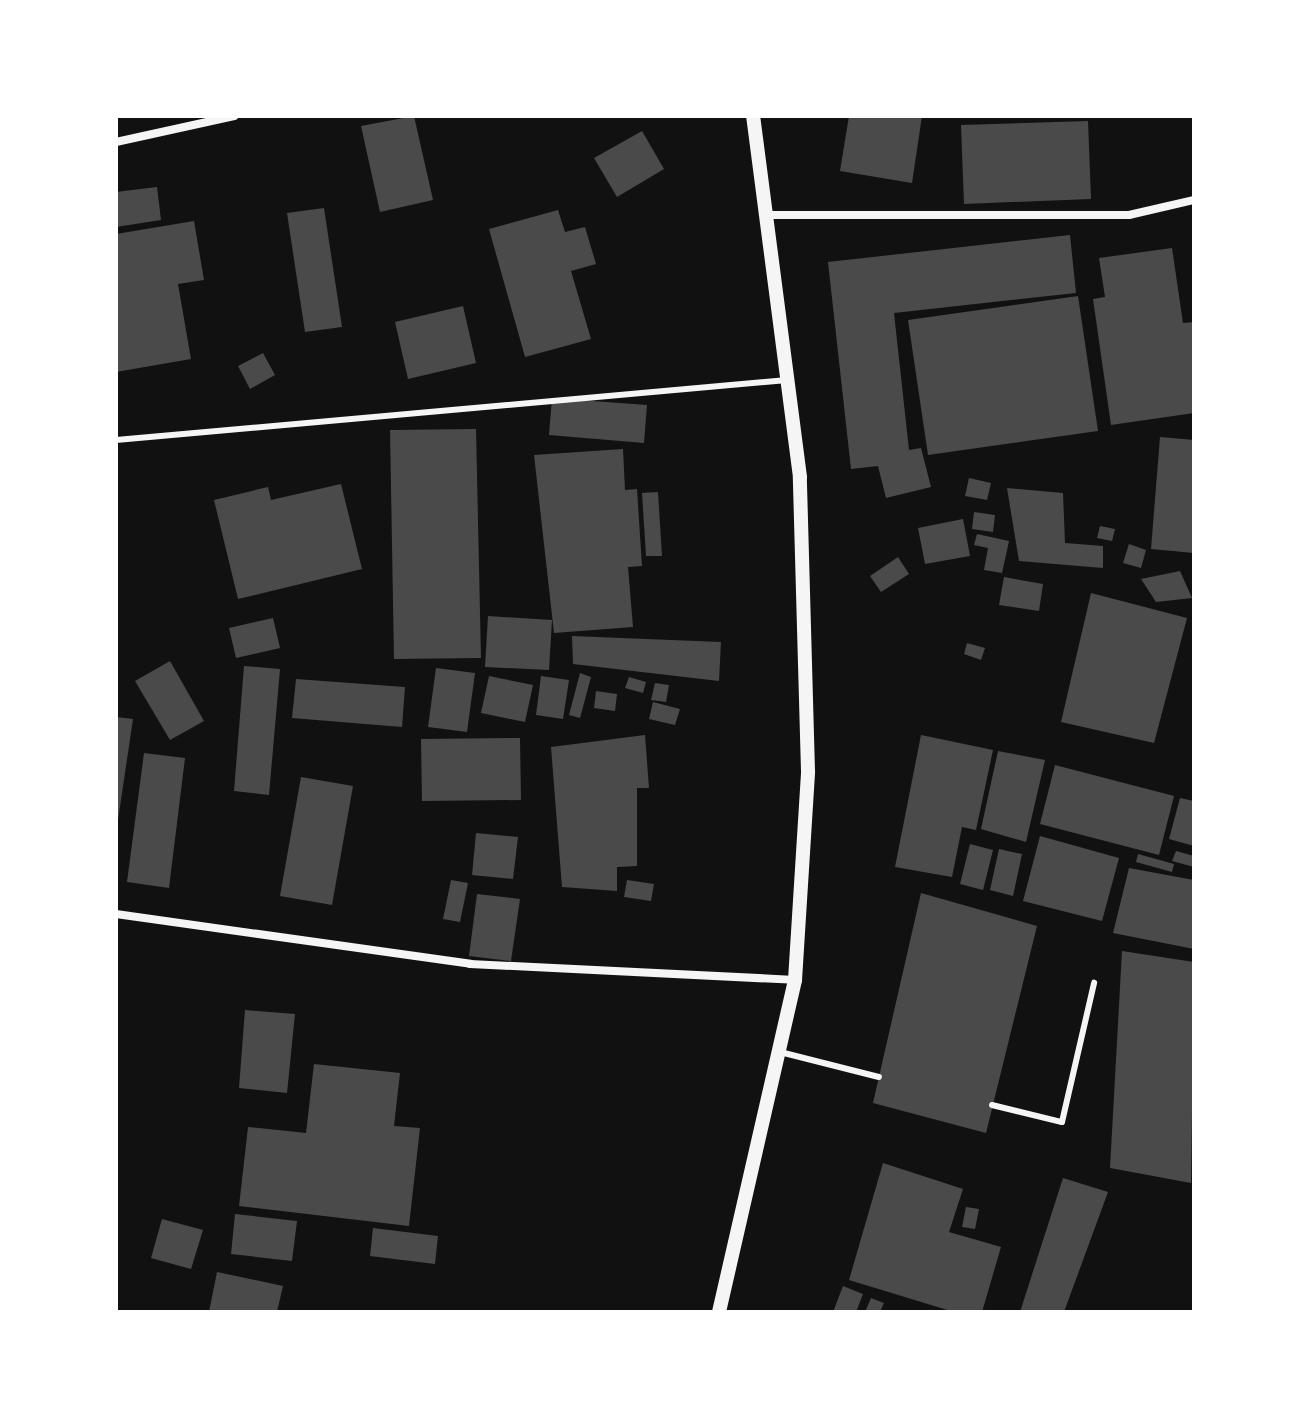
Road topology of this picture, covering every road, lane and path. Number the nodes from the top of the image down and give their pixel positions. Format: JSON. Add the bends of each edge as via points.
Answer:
{"nodes":[{"id":1,"x":234,"y":116,"type":"edge"},
{"id":2,"x":753,"y":116,"type":"edge"},
{"id":3,"x":116,"y":142,"type":"edge"},
{"id":4,"x":1194,"y":200,"type":"edge"},
{"id":5,"x":769,"y":215,"type":"junction"},
{"id":6,"x":790,"y":379,"type":"junction"},
{"id":7,"x":116,"y":440,"type":"edge"},
{"id":8,"x":116,"y":914,"type":"edge"},
{"id":9,"x":795,"y":980,"type":"junction"},
{"id":10,"x":1094,"y":983,"type":"dead end"},
{"id":11,"x":780,"y":1052,"type":"junction"},
{"id":12,"x":879,"y":1077,"type":"dead end"},
{"id":13,"x":992,"y":1105,"type":"dead end"},
{"id":14,"x":719,"y":1312,"type":"edge"}],
"edges":[{"from":1,"to":3,"type":"street"},
{"from":2,"to":5,"type":"street"},
{"from":4,"to":5,"type":"street","via":[[1129,215]]},
{"from":5,"to":6,"type":"street"},
{"from":6,"to":7,"type":"lane"},
{"from":6,"to":9,"type":"street","via":[[800,477],[808,771]]},
{"from":8,"to":9,"type":"street","via":[[470,964]]},
{"from":9,"to":11,"type":"street"},
{"from":10,"to":13,"type":"lane","via":[[1062,1122]]},
{"from":11,"to":12,"type":"lane"},
{"from":11,"to":14,"type":"street"}]}
